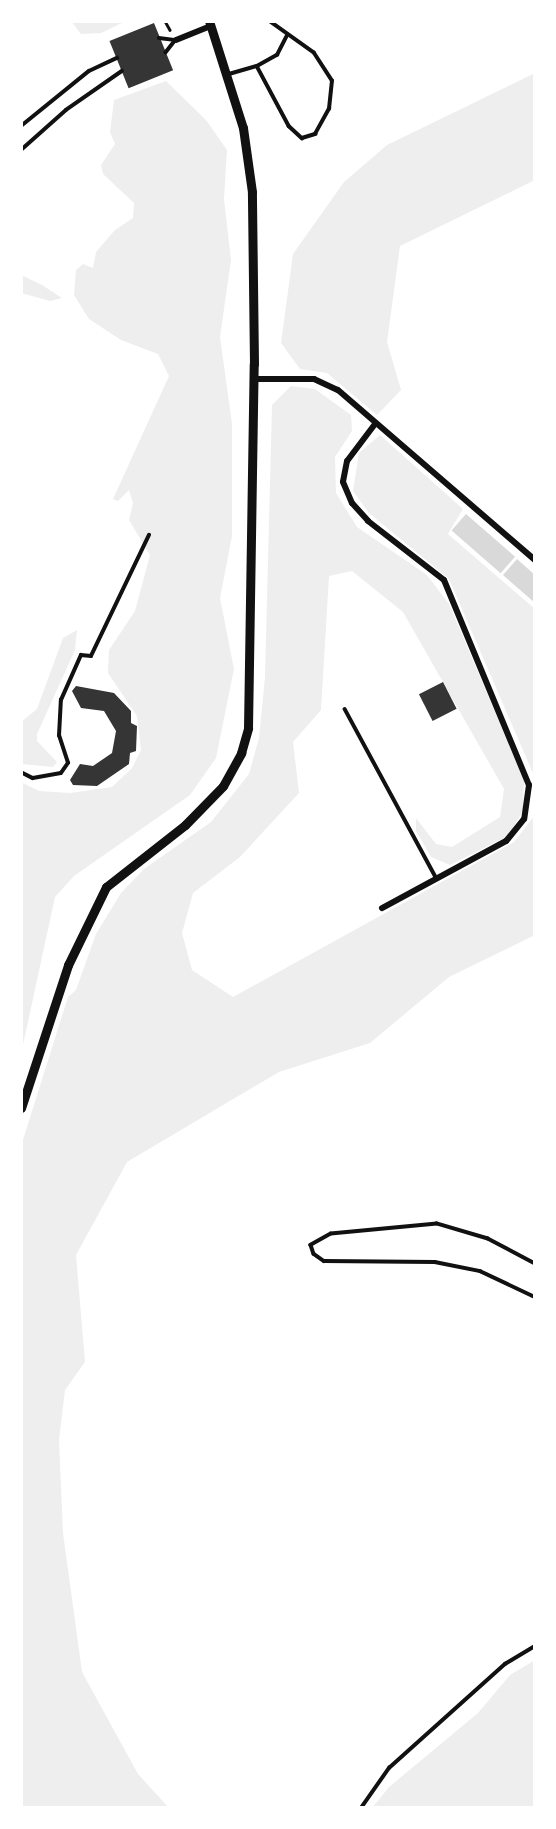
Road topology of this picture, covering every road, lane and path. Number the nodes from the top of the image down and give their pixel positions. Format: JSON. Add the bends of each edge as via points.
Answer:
{"nodes":[{"id":1,"x":269,"y":21,"type":"edge"},
{"id":2,"x":210,"y":24,"type":"edge"},
{"id":3,"x":287,"y":34,"type":"junction"},
{"id":4,"x":159,"y":38,"type":"dead end"},
{"id":5,"x":176,"y":40,"type":"junction"},
{"id":6,"x":166,"y":54,"type":"dead end"},
{"id":7,"x":117,"y":58,"type":"dead end"},
{"id":8,"x":257,"y":66,"type":"junction"},
{"id":9,"x":122,"y":71,"type":"dead end"},
{"id":10,"x":229,"y":74,"type":"junction"},
{"id":11,"x":21,"y":126,"type":"edge"},
{"id":12,"x":21,"y":150,"type":"edge"},
{"id":13,"x":254,"y":379,"type":"junction"},
{"id":14,"x":375,"y":424,"type":"junction"},
{"id":15,"x":149,"y":536,"type":"dead end"},
{"id":16,"x":535,"y":560,"type":"edge"},
{"id":17,"x":345,"y":709,"type":"dead end"},
{"id":18,"x":21,"y":772,"type":"edge"},
{"id":19,"x":437,"y":879,"type":"junction"},
{"id":20,"x":382,"y":908,"type":"dead end"},
{"id":21,"x":21,"y":1108,"type":"edge"},
{"id":22,"x":535,"y":1264,"type":"edge"},
{"id":23,"x":535,"y":1297,"type":"edge"},
{"id":24,"x":535,"y":1646,"type":"edge"},
{"id":25,"x":361,"y":1808,"type":"edge"}],
"edges":[{"from":1,"to":3,"type":"lane"},
{"from":2,"to":5,"type":"street"},
{"from":2,"to":10,"type":"main road"},
{"from":3,"to":8,"type":"lane","via":[[277,55]]},
{"from":3,"to":8,"type":"lane","via":[[314,53],[332,82],[329,109],[315,134],[302,138],[289,126]]},
{"from":4,"to":5,"type":"lane"},
{"from":5,"to":6,"type":"lane"},
{"from":7,"to":11,"type":"lane","via":[[89,71]]},
{"from":8,"to":10,"type":"lane"},
{"from":9,"to":12,"type":"lane","via":[[66,110]]},
{"from":10,"to":13,"type":"main road","via":[[252,191]]},
{"from":13,"to":14,"type":"street","via":[[323,381]]},
{"from":13,"to":21,"type":"main road","via":[[251,702],[241,753],[223,786],[185,825],[106,887],[68,965]]},
{"from":14,"to":16,"type":"street"},
{"from":14,"to":19,"type":"street","via":[[347,461],[346,491],[368,521],[444,580],[529,785],[529,801],[517,832]]},
{"from":15,"to":18,"type":"lane","via":[[91,656],[81,655],[61,700],[59,736],[68,763],[61,773],[33,778]]},
{"from":17,"to":19,"type":"lane"},
{"from":19,"to":20,"type":"street"},
{"from":22,"to":23,"type":"lane","via":[[488,1239],[437,1224],[331,1234],[311,1245],[324,1261],[435,1262],[490,1274]]},
{"from":24,"to":25,"type":"lane","via":[[505,1664],[389,1768]]}]}
